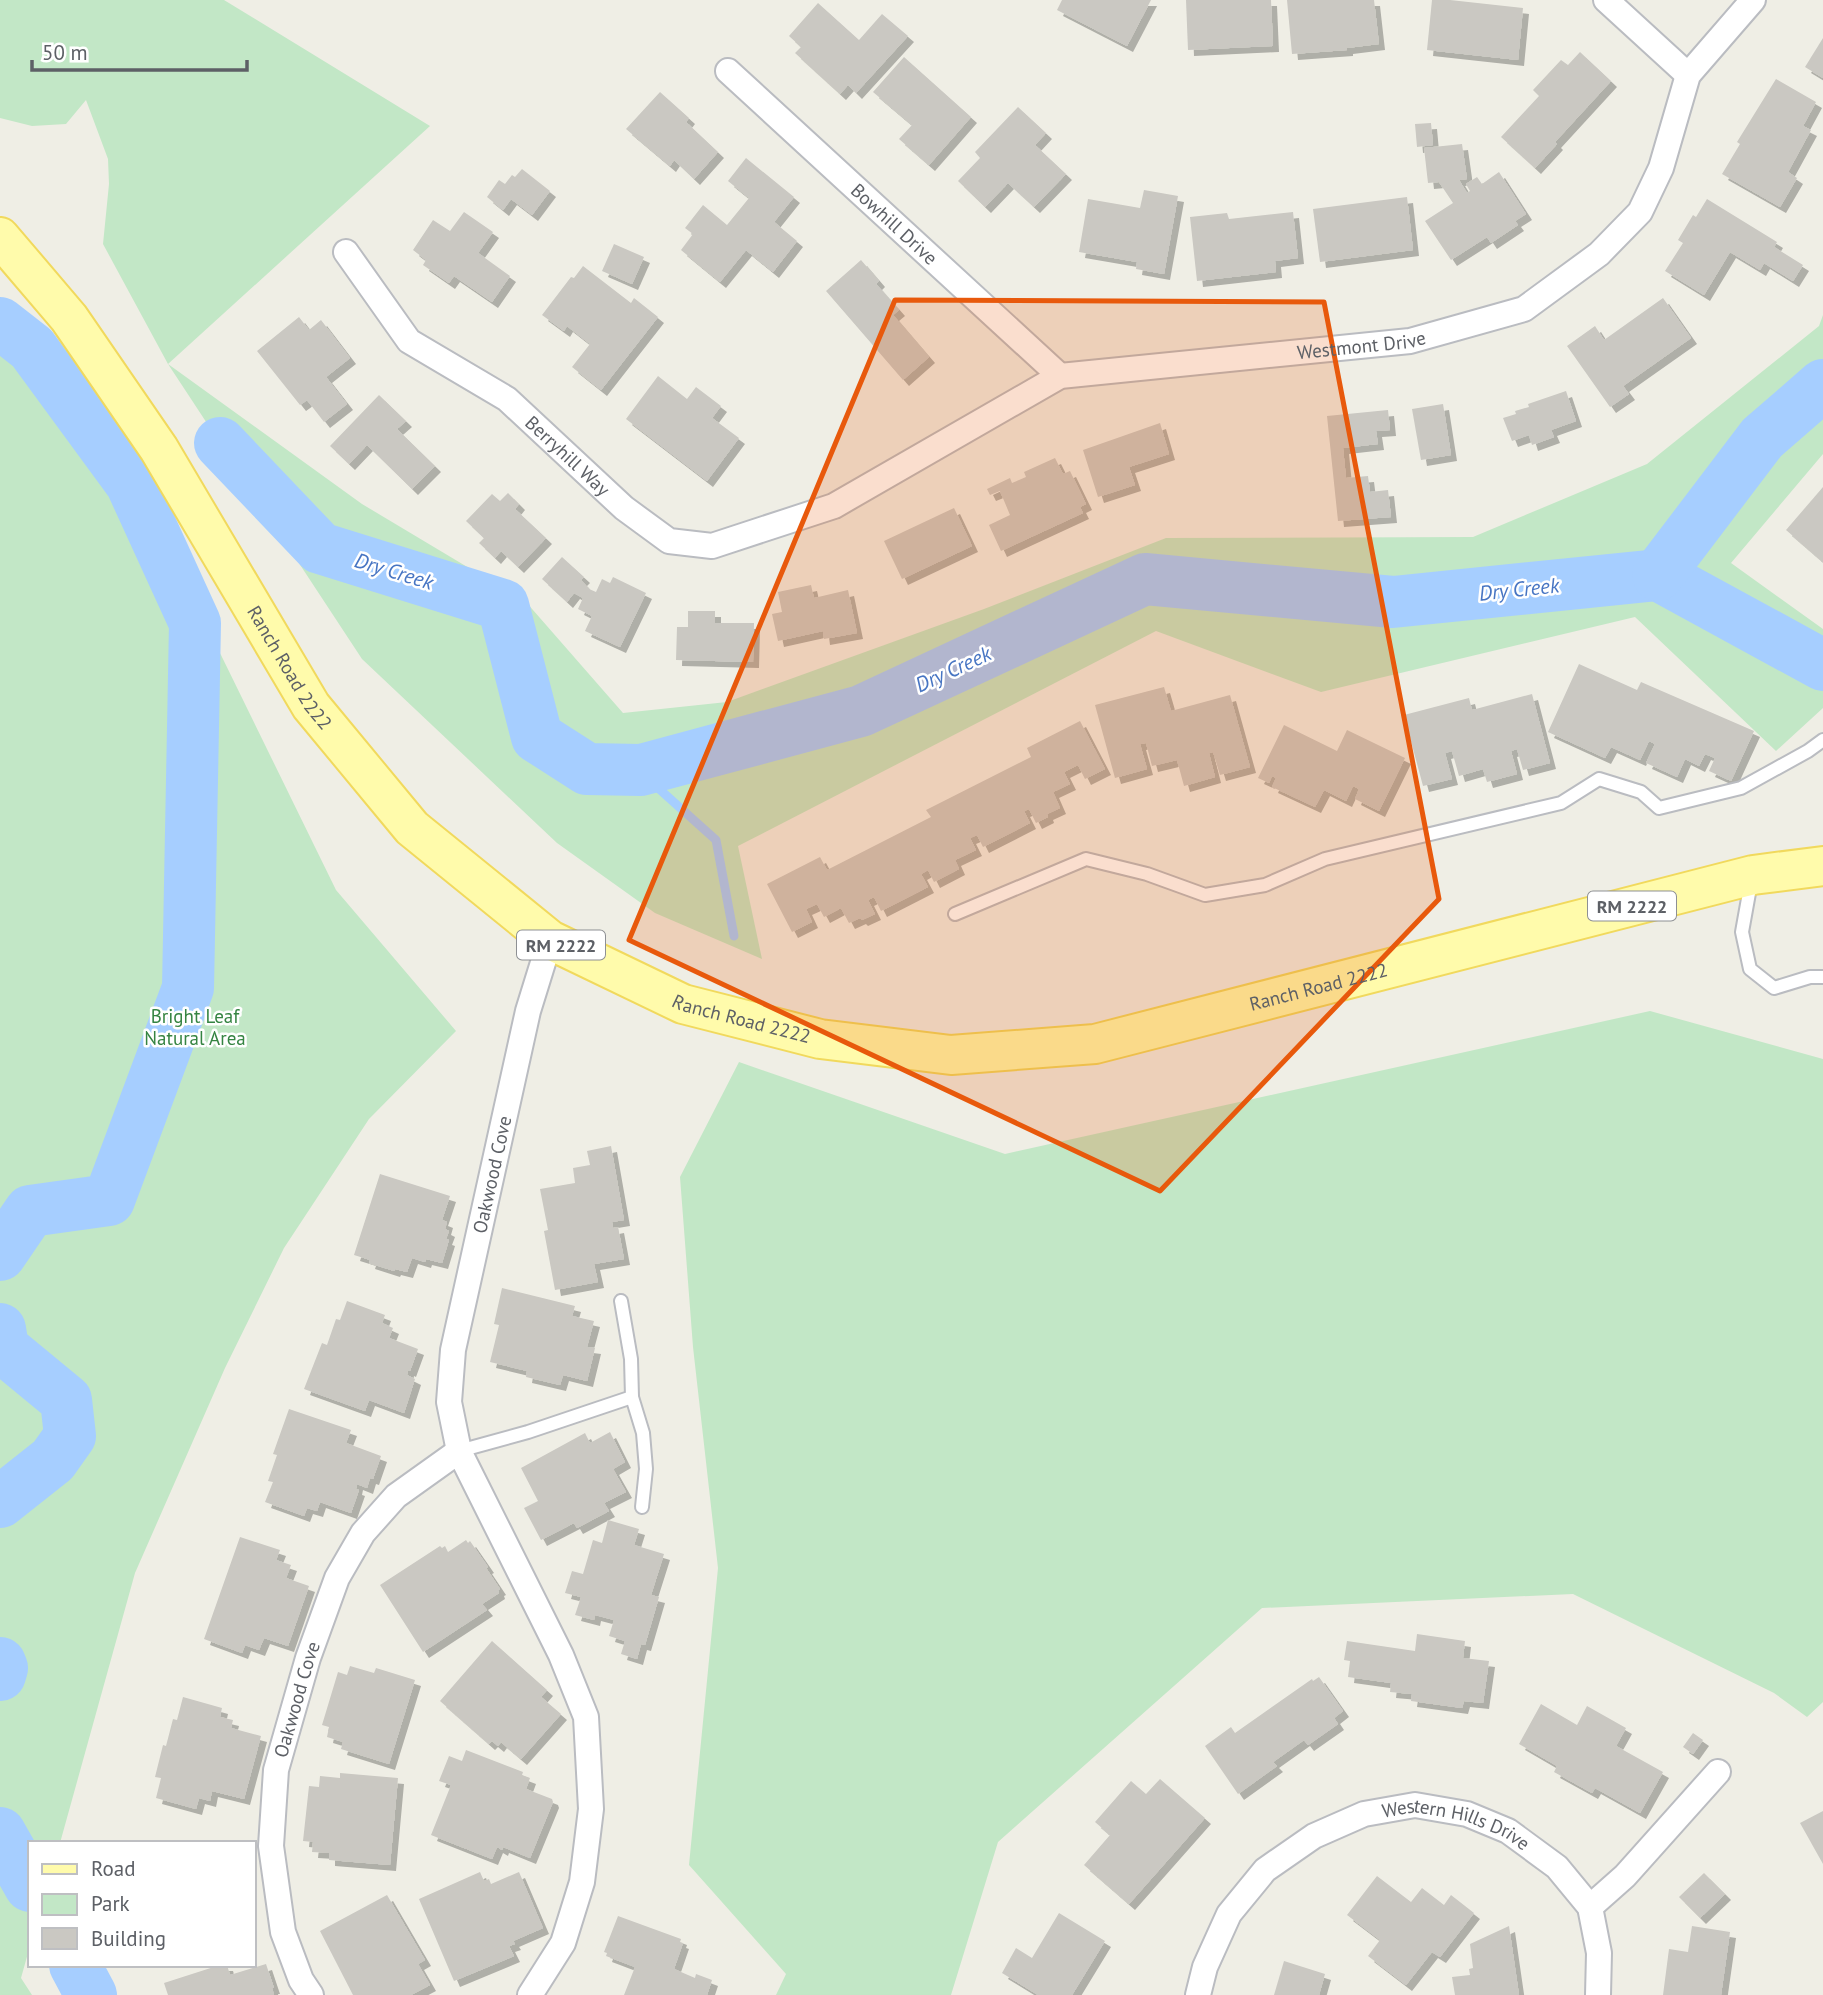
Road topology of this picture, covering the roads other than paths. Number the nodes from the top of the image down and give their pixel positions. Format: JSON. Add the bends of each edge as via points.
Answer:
{"nodes":[{"id":1,"x":1606,"y":0,"type":"edge"},
{"id":2,"x":1753,"y":0,"type":"edge"},
{"id":3,"x":728,"y":71,"type":"dead end"},
{"id":4,"x":1688,"y":75,"type":"junction"},
{"id":5,"x":0,"y":237,"type":"edge"},
{"id":6,"x":346,"y":253,"type":"dead end"},
{"id":7,"x":1060,"y":376,"type":"junction"},
{"id":8,"x":834,"y":506,"type":"joint"},
{"id":9,"x":1823,"y":740,"type":"edge"},
{"id":10,"x":1823,"y":866,"type":"edge"},
{"id":11,"x":1753,"y":875,"type":"junction"},
{"id":12,"x":955,"y":914,"type":"dead end"},
{"id":13,"x":550,"y":940,"type":"junction"},
{"id":14,"x":1823,"y":977,"type":"edge"},
{"id":15,"x":621,"y":1301,"type":"dead end"},
{"id":16,"x":632,"y":1397,"type":"junction"},
{"id":17,"x":459,"y":1451,"type":"junction"},
{"id":18,"x":642,"y":1507,"type":"dead end"},
{"id":19,"x":1718,"y":1772,"type":"dead end"},
{"id":20,"x":1590,"y":1907,"type":"junction"},
{"id":21,"x":312,"y":1995,"type":"edge"},
{"id":22,"x":530,"y":1995,"type":"edge"},
{"id":23,"x":1198,"y":1995,"type":"edge"},
{"id":24,"x":1598,"y":1995,"type":"edge"}],
"edges":[{"from":1,"to":4,"type":"street"},
{"from":2,"to":4,"type":"street","name":"Westmont Drive"},
{"from":3,"to":7,"type":"street","name":"Bowhill Drive"},
{"from":4,"to":7,"type":"street","name":"Westmont Drive","via":[[1661,168],[1640,212],[1599,254],[1524,309],[1410,341]]},
{"from":5,"to":13,"type":"main road","name":"Ranch Road 2222","number":"RM 2222","via":[[68,318],[159,449],[311,706],[412,828]]},
{"from":6,"to":8,"type":"street","name":"Berryhill Way","via":[[409,341],[507,399],[624,508],[668,541],[712,546]]},
{"from":7,"to":8,"type":"street","name":"Westmont Drive"},
{"from":9,"to":12,"type":"lane","via":[[1741,789],[1659,808],[1641,792],[1599,779],[1561,803],[1325,859],[1265,886],[1205,895],[1086,859]]},
{"from":10,"to":11,"type":"main road","name":"Ranch Road 2222","number":"RM 2222"},
{"from":11,"to":13,"type":"main road","name":"Ranch Road 2222","number":"RM 2222","via":[[1095,1045],[951,1055],[820,1039],[683,1004]]},
{"from":11,"to":14,"type":"lane","via":[[1742,932],[1749,969],[1774,988]]},
{"from":13,"to":17,"type":"street","name":"Oakwood Cove","via":[[528,1011],[453,1350],[449,1402]]},
{"from":15,"to":16,"type":"lane"},
{"from":16,"to":17,"type":"lane"},
{"from":16,"to":18,"type":"lane","via":[[643,1433]]},
{"from":17,"to":21,"type":"street","name":"Oakwood Cove","via":[[396,1496],[363,1533],[337,1578],[276,1770],[271,1846],[283,1931],[301,1980]]},
{"from":17,"to":22,"type":"street","name":"Oakwood Cove","via":[[561,1655],[586,1717],[591,1809],[582,1882],[563,1943]]},
{"from":19,"to":20,"type":"street","via":[[1625,1876]]},
{"from":20,"to":23,"type":"street","name":"Western Hills Drive","via":[[1557,1867],[1508,1831],[1467,1814],[1415,1805],[1364,1814],[1314,1836],[1265,1870],[1229,1914]]},
{"from":20,"to":24,"type":"street","via":[[1599,1953]]}]}
